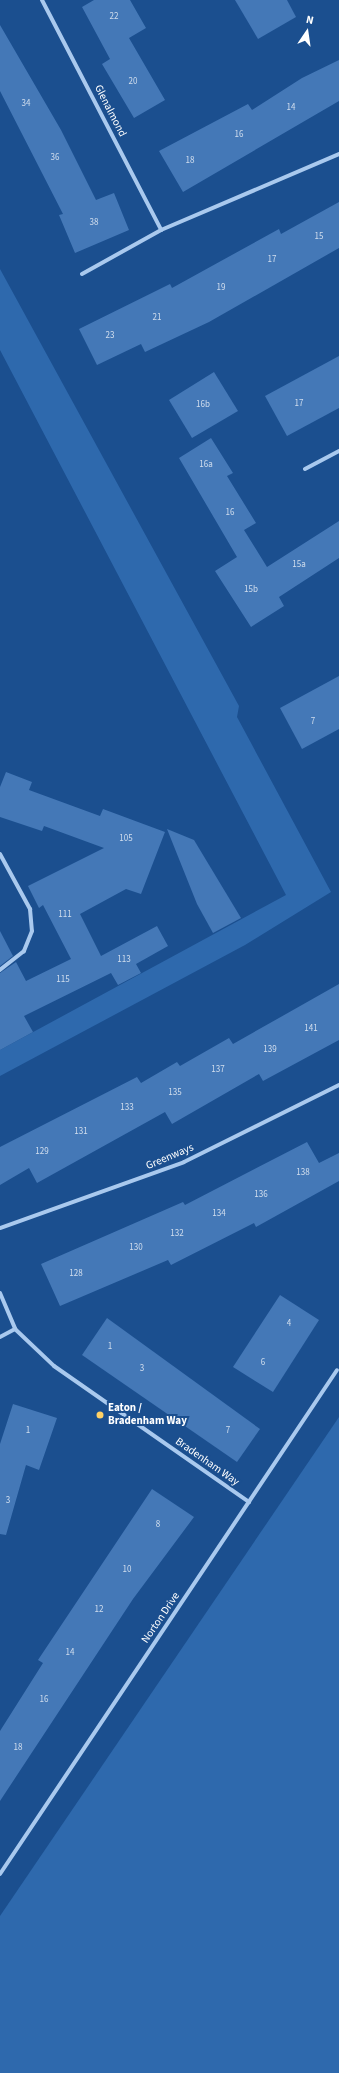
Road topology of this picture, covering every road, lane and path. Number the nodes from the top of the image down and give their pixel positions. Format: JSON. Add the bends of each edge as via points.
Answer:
{"nodes":[{"id":1,"x":42,"y":0,"type":"edge"},
{"id":2,"x":339,"y":154,"type":"edge"},
{"id":3,"x":161,"y":230,"type":"junction"},
{"id":4,"x":82,"y":274,"type":"dead end"},
{"id":5,"x":339,"y":451,"type":"edge"},
{"id":6,"x":305,"y":469,"type":"dead end"},
{"id":7,"x":0,"y":854,"type":"edge"},
{"id":8,"x":0,"y":970,"type":"edge"},
{"id":9,"x":339,"y":1085,"type":"edge"},
{"id":10,"x":0,"y":1228,"type":"edge"},
{"id":11,"x":0,"y":1293,"type":"edge"},
{"id":12,"x":15,"y":1329,"type":"junction"},
{"id":13,"x":0,"y":1338,"type":"edge"},
{"id":14,"x":337,"y":1370,"type":"dead end"},
{"id":15,"x":249,"y":1502,"type":"junction"},
{"id":16,"x":0,"y":1874,"type":"edge"}],
"edges":[{"from":1,"to":3,"type":"street","name":"Glenalmond"},
{"from":2,"to":3,"type":"street"},
{"from":3,"to":4,"type":"street"},
{"from":5,"to":6,"type":"street"},
{"from":7,"to":8,"type":"street","via":[[30,909],[32,931],[24,951]]},
{"from":9,"to":10,"type":"street","name":"Greenways","via":[[184,1162]]},
{"from":11,"to":12,"type":"street","name":"Bradenham Way"},
{"from":12,"to":13,"type":"street"},
{"from":12,"to":15,"type":"street","name":"Bradenham Way","via":[[54,1366]]},
{"from":14,"to":15,"type":"street","name":"Norton Drive"},
{"from":15,"to":16,"type":"street","name":"Norton Drive"}]}
